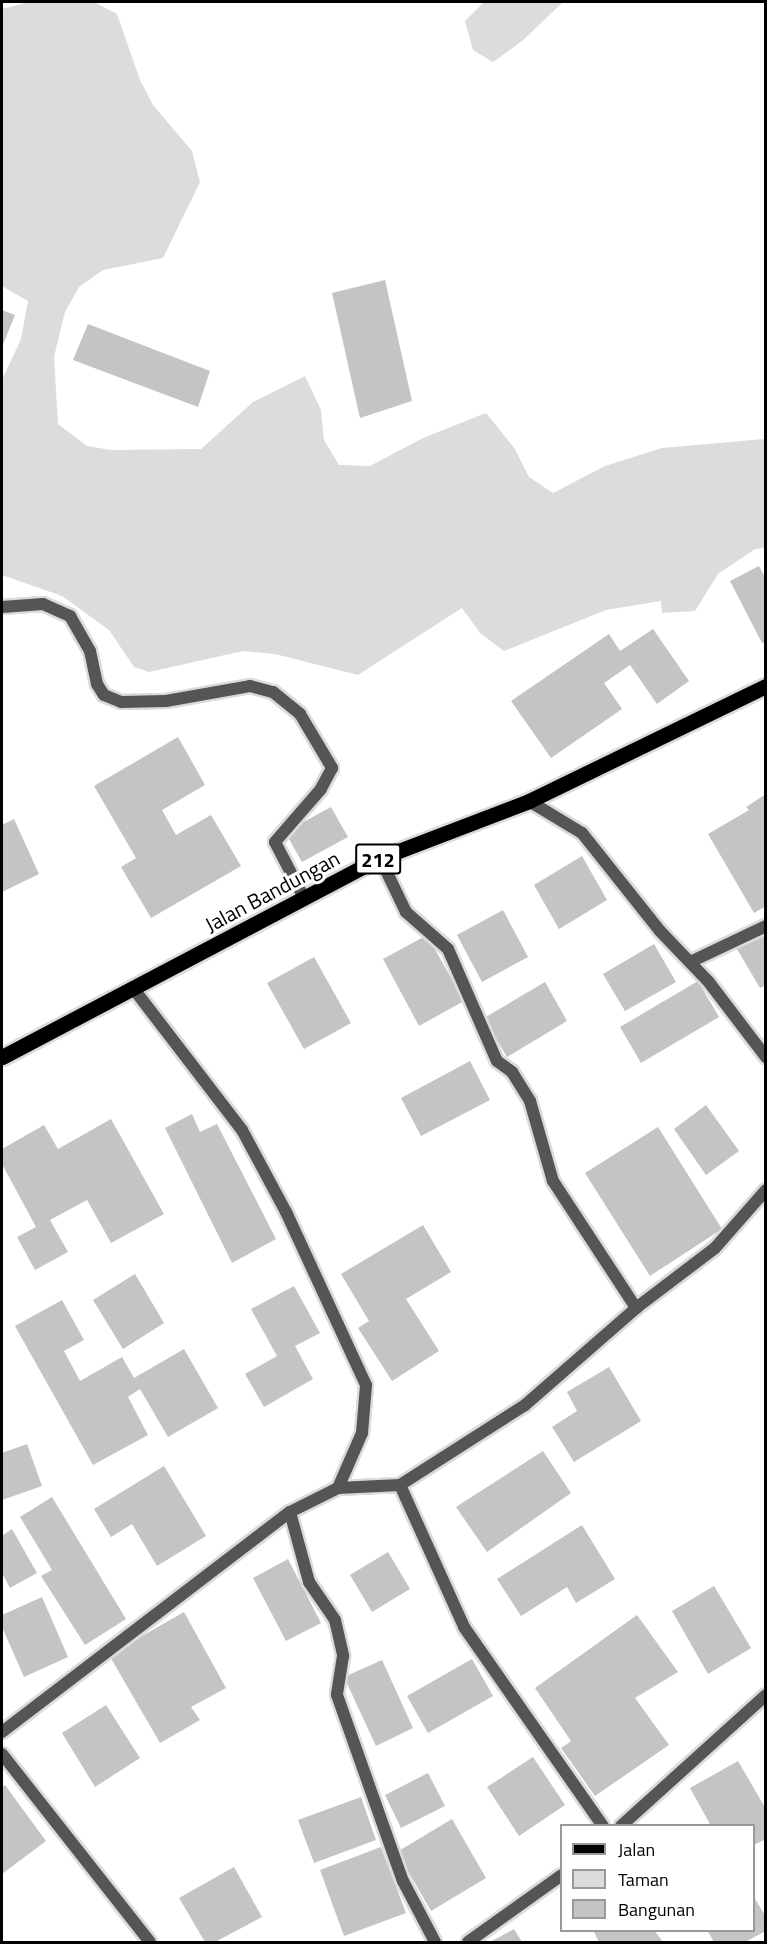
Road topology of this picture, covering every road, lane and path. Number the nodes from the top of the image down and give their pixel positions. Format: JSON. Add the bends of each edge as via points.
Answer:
{"nodes":[{"id":1,"x":2,"y":607,"type":"edge"},
{"id":2,"x":765,"y":686,"type":"edge"},
{"id":3,"x":529,"y":801,"type":"junction"},
{"id":4,"x":380,"y":858,"type":"junction"},
{"id":5,"x":304,"y":898,"type":"junction"},
{"id":6,"x":765,"y":926,"type":"edge"},
{"id":7,"x":690,"y":962,"type":"junction"},
{"id":8,"x":133,"y":988,"type":"junction"},
{"id":9,"x":2,"y":1057,"type":"edge"},
{"id":10,"x":765,"y":1057,"type":"edge"},
{"id":11,"x":765,"y":1190,"type":"edge"},
{"id":12,"x":636,"y":1308,"type":"junction"},
{"id":13,"x":400,"y":1485,"type":"junction"},
{"id":14,"x":338,"y":1488,"type":"junction"},
{"id":15,"x":291,"y":1512,"type":"junction"},
{"id":16,"x":765,"y":1695,"type":"edge"},
{"id":17,"x":2,"y":1732,"type":"edge"},
{"id":18,"x":2,"y":1754,"type":"edge"},
{"id":19,"x":602,"y":1824,"type":"edge"},
{"id":20,"x":623,"y":1824,"type":"edge"},
{"id":21,"x":560,"y":1876,"type":"edge"},
{"id":22,"x":150,"y":1942,"type":"edge"},
{"id":23,"x":435,"y":1942,"type":"edge"},
{"id":24,"x":468,"y":1942,"type":"edge"}],
"edges":[{"from":1,"to":5,"type":"street","via":[[43,604],[70,616],[90,651],[97,684],[104,695],[121,702],[166,701],[250,686],[273,692],[300,714],[332,768],[321,789],[275,842]]},
{"from":2,"to":3,"type":"main road","name":"Jalan Bandungan","number":"212"},
{"from":3,"to":4,"type":"main road","name":"Jalan Bandungan","number":"212"},
{"from":3,"to":7,"type":"street","via":[[582,833],[617,880]]},
{"from":4,"to":5,"type":"main road","name":"Jalan Bandungan","number":"212"},
{"from":4,"to":12,"type":"street","via":[[406,912],[448,949],[497,1061],[512,1072],[530,1101],[553,1181]]},
{"from":5,"to":8,"type":"main road","name":"Jalan Bandungan","number":"212"},
{"from":6,"to":7,"type":"street"},
{"from":7,"to":10,"type":"street"},
{"from":8,"to":9,"type":"main road","name":"Jalan Bandungan","number":"212"},
{"from":8,"to":14,"type":"street","via":[[242,1130],[286,1212],[366,1385],[362,1433]]},
{"from":11,"to":12,"type":"street","via":[[715,1248]]},
{"from":12,"to":13,"type":"street","via":[[525,1405]]},
{"from":13,"to":14,"type":"street"},
{"from":13,"to":19,"type":"street","via":[[464,1627]]},
{"from":14,"to":15,"type":"street"},
{"from":15,"to":17,"type":"street"},
{"from":15,"to":23,"type":"street","via":[[309,1582],[335,1620],[343,1656],[337,1695],[403,1881]]},
{"from":16,"to":20,"type":"street"},
{"from":18,"to":22,"type":"street"},
{"from":21,"to":24,"type":"street"}]}
